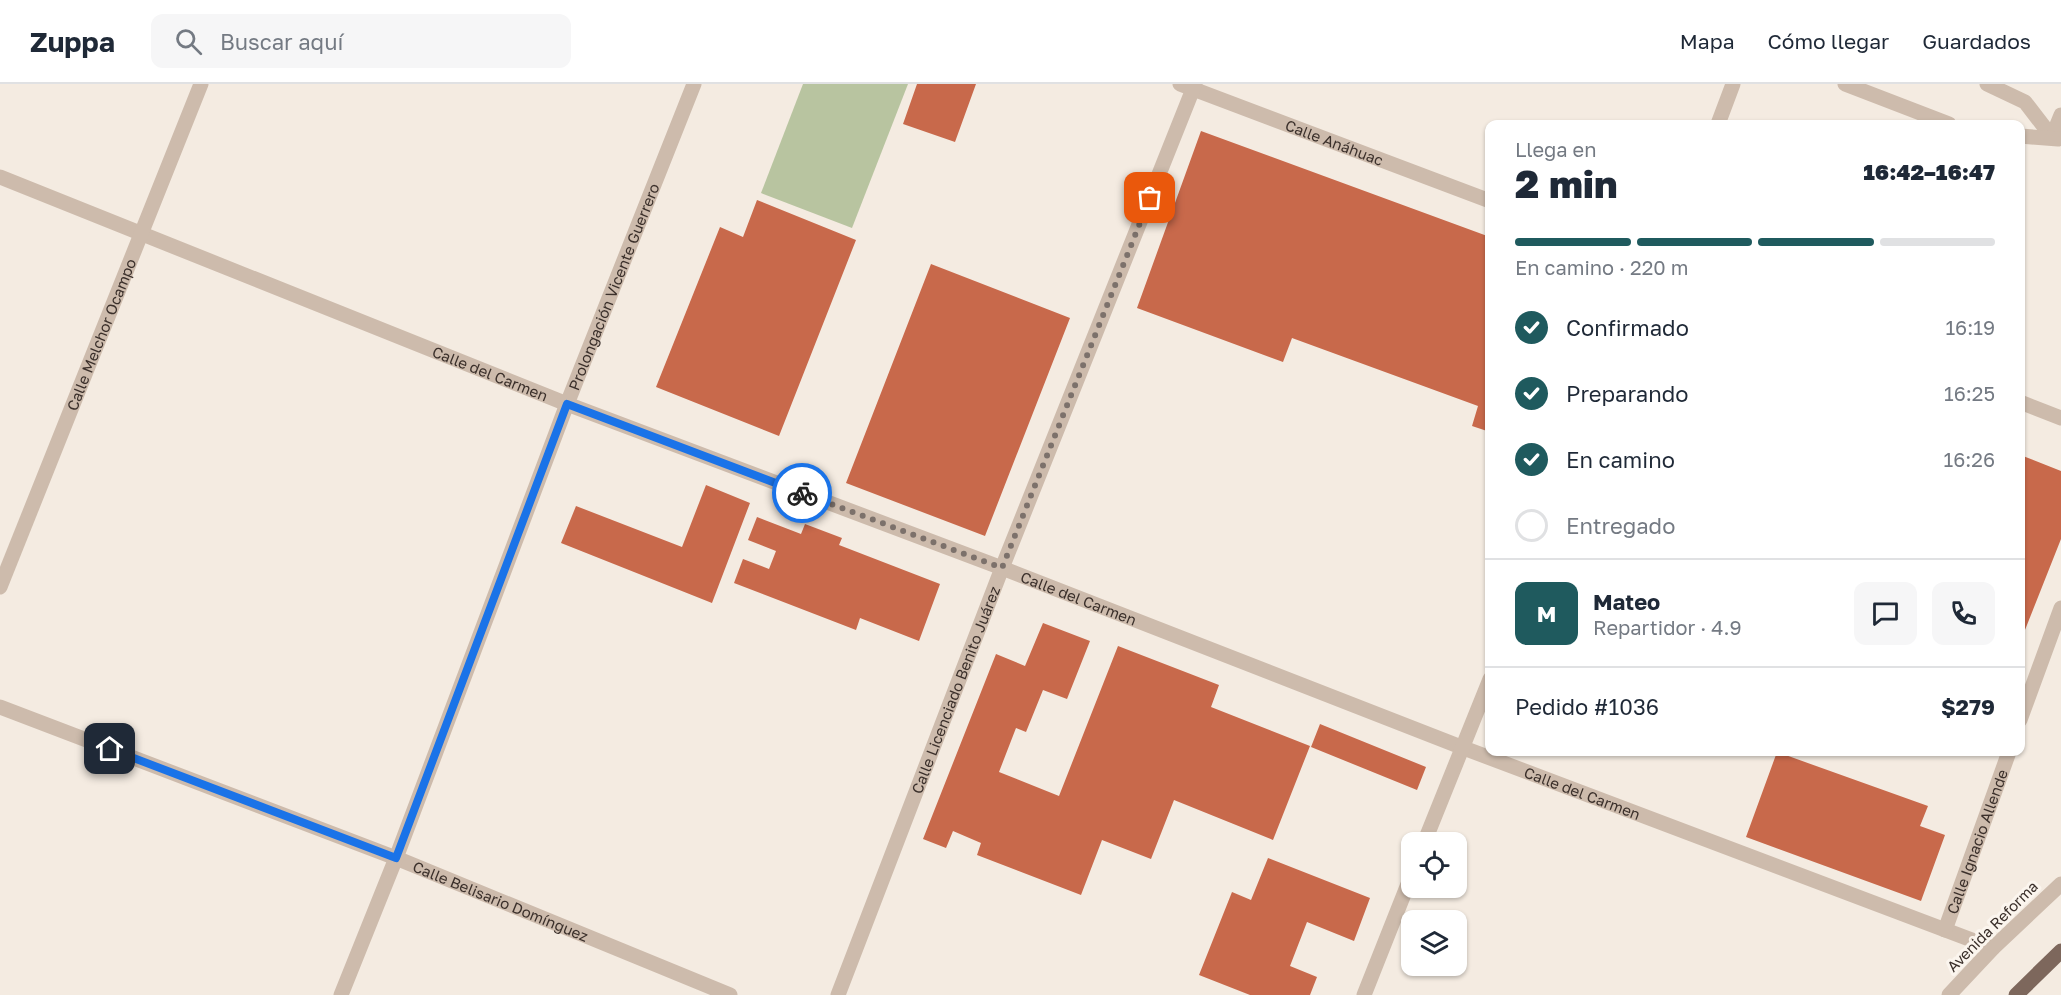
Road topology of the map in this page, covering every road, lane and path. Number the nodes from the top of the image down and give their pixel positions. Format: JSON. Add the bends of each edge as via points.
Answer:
{"nodes":[{"id":1,"x":201,"y":84,"type":"edge"},
{"id":2,"x":694,"y":84,"type":"edge"},
{"id":3,"x":1733,"y":84,"type":"edge"},
{"id":4,"x":1845,"y":84,"type":"edge"},
{"id":5,"x":1987,"y":84,"type":"edge"},
{"id":6,"x":1190,"y":86,"type":"edge"},
{"id":7,"x":2061,"y":115,"type":"edge"},
{"id":8,"x":1720,"y":120,"type":"edge"},
{"id":9,"x":1939,"y":120,"type":"edge"},
{"id":10,"x":2025,"y":136,"type":"edge"},
{"id":11,"x":2056,"y":138,"type":"edge"},
{"id":12,"x":0,"y":177,"type":"edge"},
{"id":13,"x":1485,"y":199,"type":"edge"},
{"id":14,"x":142,"y":232,"type":"junction"},
{"id":15,"x":567,"y":404,"type":"junction"},
{"id":16,"x":2025,"y":404,"type":"edge"},
{"id":17,"x":2061,"y":418,"type":"edge"},
{"id":18,"x":1002,"y":568,"type":"junction"},
{"id":19,"x":0,"y":587,"type":"edge"},
{"id":20,"x":2061,"y":608,"type":"edge"},
{"id":21,"x":1485,"y":691,"type":"edge"},
{"id":22,"x":2025,"y":706,"type":"edge"},
{"id":23,"x":0,"y":707,"type":"edge"},
{"id":24,"x":1461,"y":747,"type":"junction"},
{"id":25,"x":2008,"y":756,"type":"edge"},
{"id":26,"x":1428,"y":832,"type":"edge"},
{"id":27,"x":396,"y":858,"type":"junction"},
{"id":28,"x":2061,"y":884,"type":"edge"},
{"id":29,"x":1402,"y":898,"type":"edge"},
{"id":30,"x":1945,"y":930,"type":"junction"},
{"id":31,"x":1994,"y":948,"type":"junction"},
{"id":32,"x":2061,"y":951,"type":"edge"},
{"id":33,"x":341,"y":995,"type":"edge"},
{"id":34,"x":730,"y":995,"type":"edge"},
{"id":35,"x":838,"y":995,"type":"edge"},
{"id":36,"x":1364,"y":995,"type":"edge"},
{"id":37,"x":1949,"y":995,"type":"edge"},
{"id":38,"x":2016,"y":995,"type":"edge"}],
"edges":[{"from":1,"to":14,"type":"street","name":"Calle Melchor Ocampo"},
{"from":2,"to":15,"type":"street","name":"Prolongación Vicente Guerrero"},
{"from":3,"to":8,"type":"street"},
{"from":4,"to":9,"type":"street"},
{"from":5,"to":11,"type":"street","via":[[2025,102]]},
{"from":6,"to":13,"type":"street","name":"Calle Anáhuac"},
{"from":6,"to":18,"type":"street","name":"Calle Licenciado Benito Juárez"},
{"from":7,"to":11,"type":"street"},
{"from":10,"to":11,"type":"street"},
{"from":12,"to":14,"type":"street","name":"Calle del Carmen"},
{"from":14,"to":15,"type":"street","name":"Calle del Carmen"},
{"from":14,"to":19,"type":"street","name":"Calle Melchor Ocampo"},
{"from":15,"to":18,"type":"street","name":"Calle del Carmen"},
{"from":15,"to":27,"type":"street","name":"Prolongación Vicente Guerrero"},
{"from":16,"to":17,"type":"street"},
{"from":18,"to":24,"type":"street","name":"Calle del Carmen"},
{"from":18,"to":35,"type":"street","name":"Calle Licenciado Benito Juárez"},
{"from":20,"to":22,"type":"street"},
{"from":21,"to":24,"type":"street"},
{"from":23,"to":27,"type":"street","name":"Calle Belisario Domínguez"},
{"from":24,"to":26,"type":"street"},
{"from":24,"to":30,"type":"street","name":"Calle del Carmen"},
{"from":25,"to":30,"type":"street","name":"Calle Ignacio Allende"},
{"from":27,"to":33,"type":"street","name":"Prolongación Vicente Guerrero"},
{"from":27,"to":34,"type":"street","name":"Calle Belisario Domínguez"},
{"from":28,"to":31,"type":"street","name":"Avenida Reforma"},
{"from":29,"to":36,"type":"street"},
{"from":30,"to":31,"type":"street","name":"Calle del Carmen"},
{"from":31,"to":37,"type":"street","name":"Avenida Reforma"},
{"from":32,"to":38,"type":"main road"}]}
